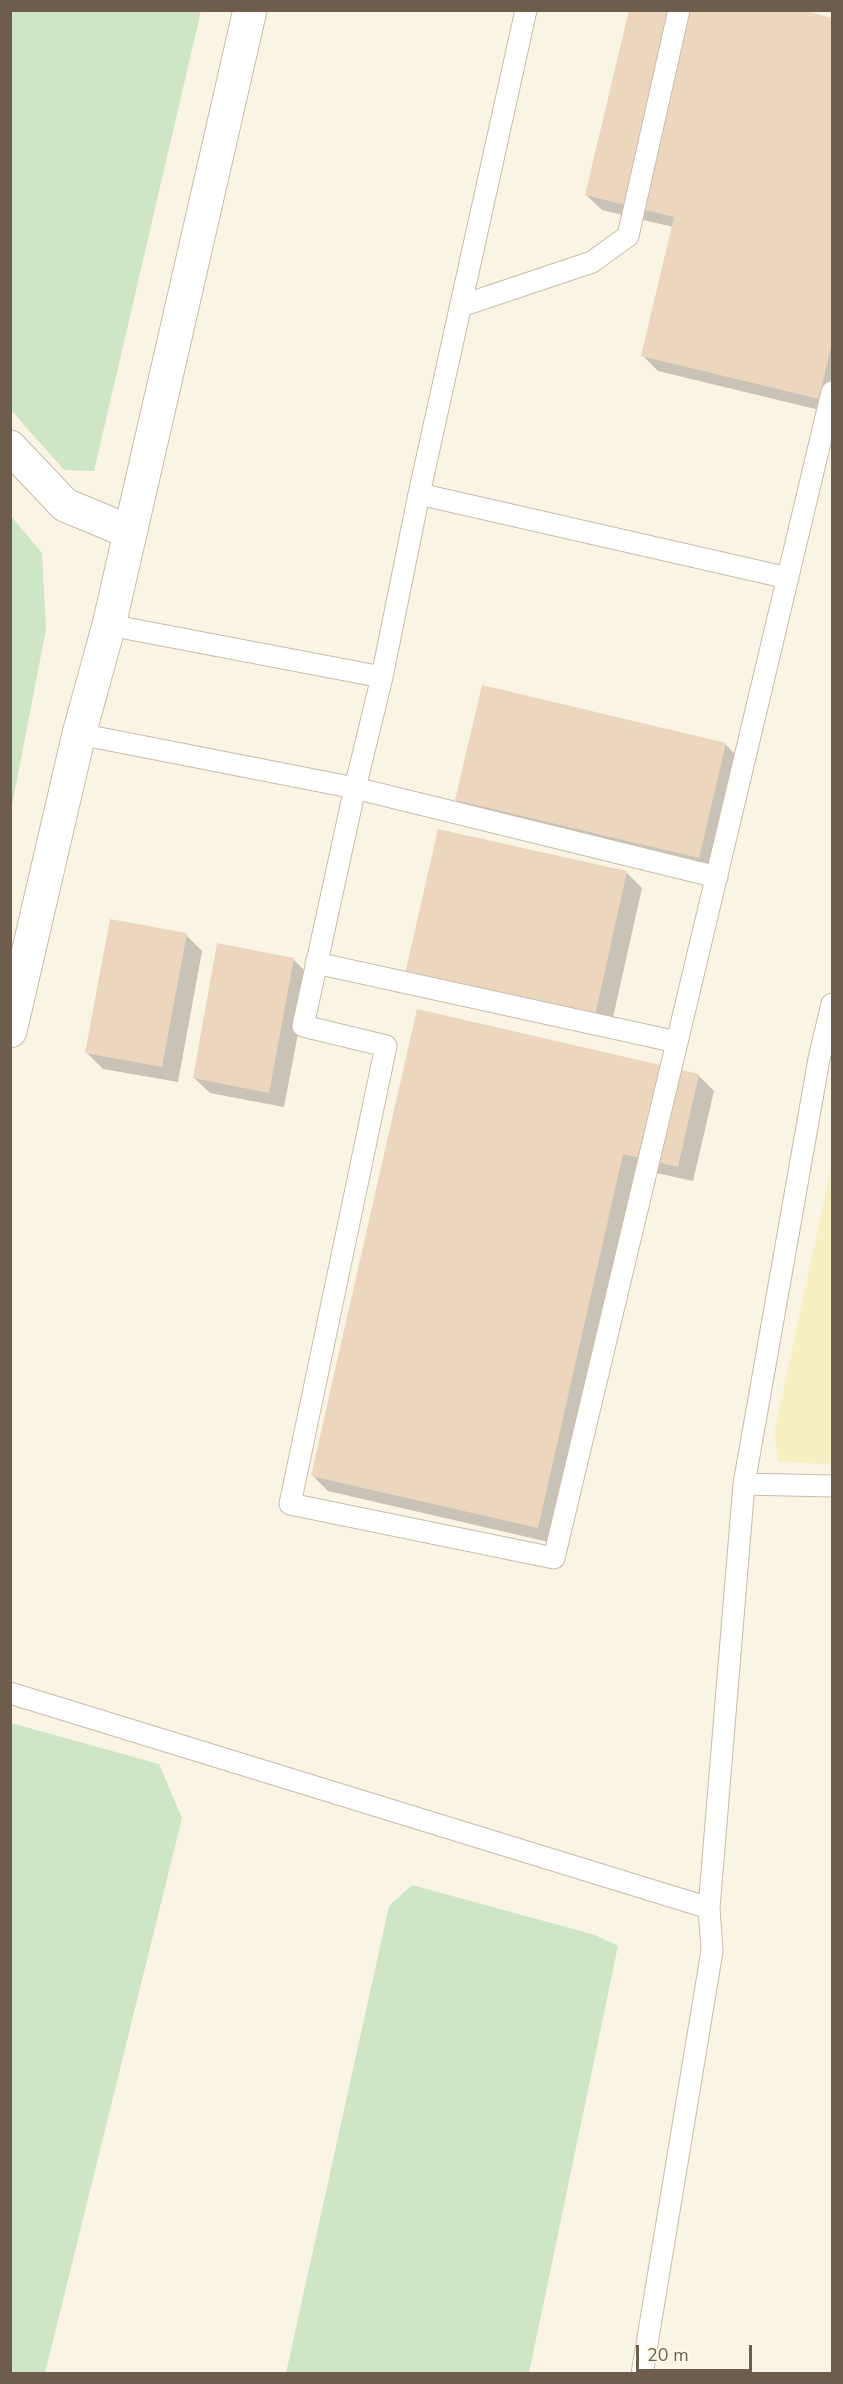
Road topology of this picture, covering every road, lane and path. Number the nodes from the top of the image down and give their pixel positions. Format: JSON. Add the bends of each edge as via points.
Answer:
{"nodes":[{"id":1,"x":249,"y":10,"type":"edge"},
{"id":2,"x":525,"y":10,"type":"edge"},
{"id":3,"x":679,"y":10,"type":"edge"},
{"id":4,"x":461,"y":306,"type":"junction"},
{"id":5,"x":832,"y":392,"type":"edge"},
{"id":6,"x":10,"y":447,"type":"edge"},
{"id":7,"x":419,"y":494,"type":"junction"},
{"id":8,"x":130,"y":532,"type":"junction"},
{"id":9,"x":788,"y":578,"type":"junction"},
{"id":10,"x":109,"y":625,"type":"junction"},
{"id":11,"x":382,"y":677,"type":"junction"},
{"id":12,"x":79,"y":734,"type":"junction"},
{"id":13,"x":355,"y":788,"type":"junction"},
{"id":14,"x":717,"y":877,"type":"junction"},
{"id":15,"x":316,"y":963,"type":"junction"},
{"id":16,"x":832,"y":1004,"type":"edge"},
{"id":17,"x":10,"y":1031,"type":"edge"},
{"id":18,"x":677,"y":1042,"type":"junction"},
{"id":19,"x":744,"y":1484,"type":"junction"},
{"id":20,"x":832,"y":1486,"type":"edge"},
{"id":21,"x":10,"y":1693,"type":"edge"},
{"id":22,"x":709,"y":1908,"type":"junction"},
{"id":23,"x":642,"y":2373,"type":"edge"}],
"edges":[{"from":1,"to":8,"type":"street"},
{"from":2,"to":4,"type":"lane"},
{"from":3,"to":4,"type":"lane","via":[[628,236],[592,262]]},
{"from":4,"to":7,"type":"lane"},
{"from":5,"to":9,"type":"lane"},
{"from":6,"to":8,"type":"street","via":[[65,505]]},
{"from":7,"to":9,"type":"lane"},
{"from":7,"to":11,"type":"lane"},
{"from":8,"to":10,"type":"street"},
{"from":9,"to":14,"type":"lane"},
{"from":10,"to":11,"type":"lane"},
{"from":10,"to":12,"type":"street"},
{"from":11,"to":13,"type":"lane"},
{"from":12,"to":13,"type":"lane"},
{"from":12,"to":17,"type":"street"},
{"from":13,"to":14,"type":"lane"},
{"from":13,"to":15,"type":"lane"},
{"from":14,"to":18,"type":"lane"},
{"from":15,"to":18,"type":"lane"},
{"from":15,"to":18,"type":"lane","via":[[303,1026],[386,1047],[290,1504],[554,1558]]},
{"from":16,"to":19,"type":"lane"},
{"from":19,"to":20,"type":"lane"},
{"from":19,"to":22,"type":"lane"},
{"from":21,"to":22,"type":"lane"},
{"from":22,"to":23,"type":"lane","via":[[712,1951]]}]}
